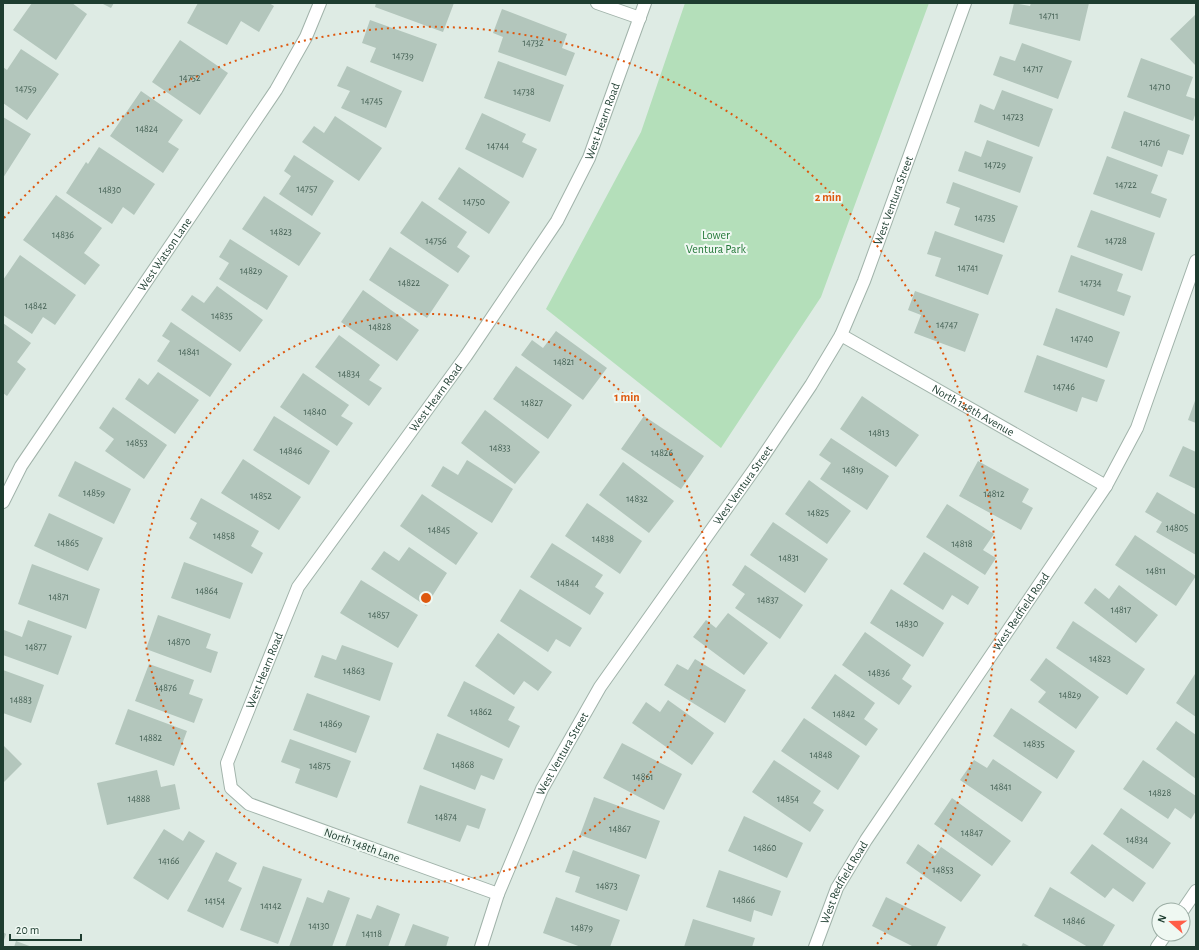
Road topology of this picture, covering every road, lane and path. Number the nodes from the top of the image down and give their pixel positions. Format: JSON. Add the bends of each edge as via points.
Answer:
{"nodes":[{"id":1,"x":320,"y":3,"type":"edge"},
{"id":2,"x":597,"y":3,"type":"edge"},
{"id":3,"x":645,"y":3,"type":"edge"},
{"id":4,"x":965,"y":3,"type":"edge"},
{"id":5,"x":640,"y":18,"type":"junction"},
{"id":6,"x":1196,"y":261,"type":"edge"},
{"id":7,"x":841,"y":335,"type":"junction"},
{"id":8,"x":1106,"y":486,"type":"junction"},
{"id":9,"x":3,"y":502,"type":"edge"},
{"id":10,"x":231,"y":788,"type":"joint"},
{"id":11,"x":1196,"y":891,"type":"edge"},
{"id":12,"x":498,"y":894,"type":"junction"},
{"id":13,"x":1188,"y":902,"type":"edge"},
{"id":14,"x":481,"y":947,"type":"edge"},
{"id":15,"x":816,"y":947,"type":"edge"}],
"edges":[{"from":1,"to":9,"type":"street","name":"West Watson Lane","via":[[306,37],[276,90],[21,466]]},
{"from":2,"to":5,"type":"street"},
{"from":3,"to":5,"type":"street","name":"West Hearn Road"},
{"from":4,"to":7,"type":"street","name":"West Ventura Street","via":[[864,281]]},
{"from":5,"to":10,"type":"street","name":"West Hearn Road","via":[[590,158],[557,220],[466,356],[298,587],[227,763]]},
{"from":6,"to":8,"type":"street","name":"West Redfield Road","via":[[1137,428]]},
{"from":7,"to":8,"type":"street","name":"North 148th Avenue"},
{"from":7,"to":12,"type":"street","name":"West Ventura Street","via":[[758,464],[600,687],[542,789]]},
{"from":8,"to":15,"type":"street","name":"West Redfield Road","via":[[866,840],[837,888]]},
{"from":10,"to":12,"type":"street","name":"North 148th Lane","via":[[249,804]]},
{"from":11,"to":13,"type":"street"},
{"from":12,"to":14,"type":"street","name":"West Ventura Street"}]}
